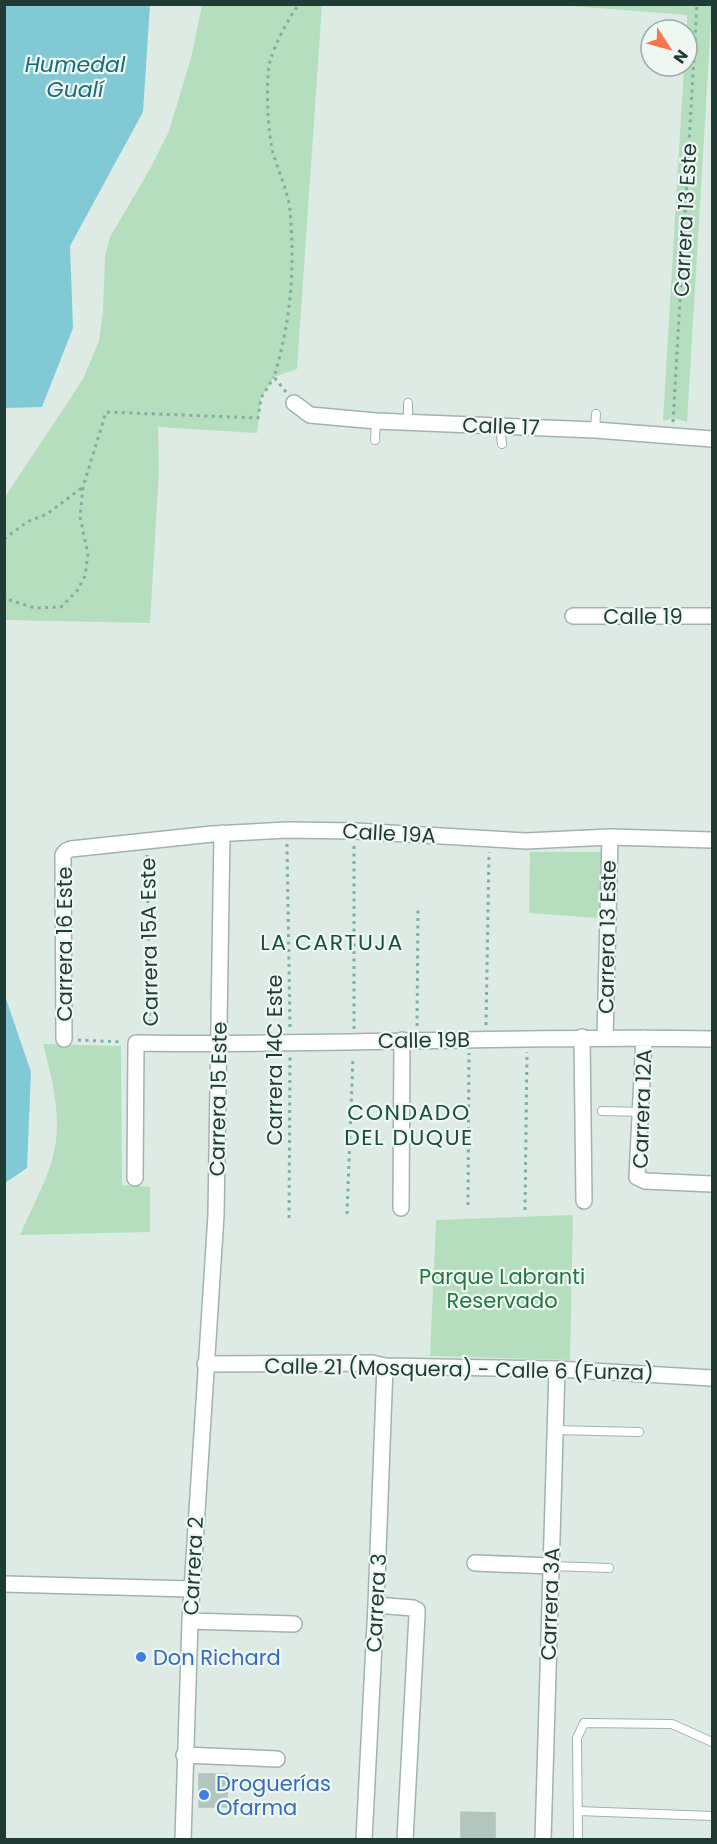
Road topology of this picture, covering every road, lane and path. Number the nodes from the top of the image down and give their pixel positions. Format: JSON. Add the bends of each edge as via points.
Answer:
{"nodes":[{"id":1,"x":299,"y":4,"type":"edge"},
{"id":2,"x":697,"y":4,"type":"edge"},
{"id":3,"x":274,"y":377,"type":"junction"},
{"id":4,"x":294,"y":403,"type":"joint"},
{"id":5,"x":408,"y":403,"type":"dead end"},
{"id":6,"x":376,"y":421,"type":"junction"},
{"id":7,"x":408,"y":423,"type":"junction"},
{"id":8,"x":500,"y":424,"type":"junction"},
{"id":9,"x":673,"y":436,"type":"junction"},
{"id":10,"x":712,"y":439,"type":"edge"},
{"id":11,"x":375,"y":440,"type":"dead end"},
{"id":12,"x":502,"y":444,"type":"dead end"},
{"id":13,"x":83,"y":487,"type":"junction"},
{"id":14,"x":4,"y":539,"type":"edge"},
{"id":15,"x":4,"y":595,"type":"edge"},
{"id":16,"x":573,"y":616,"type":"dead end"},
{"id":17,"x":712,"y":616,"type":"edge"},
{"id":18,"x":287,"y":830,"type":"junction"},
{"id":19,"x":354,"y":831,"type":"junction"},
{"id":20,"x":222,"y":833,"type":"junction"},
{"id":21,"x":610,"y":837,"type":"junction"},
{"id":22,"x":489,"y":838,"type":"junction"},
{"id":23,"x":712,"y":840,"type":"edge"},
{"id":24,"x":146,"y":841,"type":"junction"},
{"id":25,"x":66,"y":851,"type":"joint"},
{"id":26,"x":418,"y":907,"type":"dead end"},
{"id":27,"x":582,"y":1037,"type":"junction"},
{"id":28,"x":605,"y":1037,"type":"junction"},
{"id":29,"x":527,"y":1038,"type":"junction"},
{"id":30,"x":644,"y":1038,"type":"junction"},
{"id":31,"x":64,"y":1039,"type":"joint"},
{"id":32,"x":470,"y":1039,"type":"junction"},
{"id":33,"x":486,"y":1039,"type":"junction"},
{"id":34,"x":712,"y":1039,"type":"edge"},
{"id":35,"x":409,"y":1040,"type":"junction"},
{"id":36,"x":354,"y":1041,"type":"junction"},
{"id":37,"x":290,"y":1042,"type":"junction"},
{"id":38,"x":144,"y":1043,"type":"junction"},
{"id":39,"x":219,"y":1044,"type":"junction"},
{"id":40,"x":602,"y":1110,"type":"dead end"},
{"id":41,"x":642,"y":1112,"type":"junction"},
{"id":42,"x":135,"y":1178,"type":"dead end"},
{"id":43,"x":712,"y":1184,"type":"edge"},
{"id":44,"x":584,"y":1201,"type":"dead end"},
{"id":45,"x":468,"y":1205,"type":"dead end"},
{"id":46,"x":401,"y":1208,"type":"dead end"},
{"id":47,"x":525,"y":1210,"type":"dead end"},
{"id":48,"x":347,"y":1214,"type":"dead end"},
{"id":49,"x":289,"y":1218,"type":"dead end"},
{"id":50,"x":376,"y":1362,"type":"junction"},
{"id":51,"x":205,"y":1364,"type":"junction"},
{"id":52,"x":556,"y":1369,"type":"junction"},
{"id":53,"x":712,"y":1378,"type":"edge"},
{"id":54,"x":554,"y":1430,"type":"junction"},
{"id":55,"x":639,"y":1432,"type":"dead end"},
{"id":56,"x":475,"y":1563,"type":"dead end"},
{"id":57,"x":551,"y":1566,"type":"junction"},
{"id":58,"x":609,"y":1568,"type":"dead end"},
{"id":59,"x":4,"y":1584,"type":"edge"},
{"id":60,"x":191,"y":1589,"type":"junction"},
{"id":61,"x":376,"y":1605,"type":"junction"},
{"id":62,"x":190,"y":1621,"type":"junction"},
{"id":63,"x":294,"y":1624,"type":"dead end"},
{"id":64,"x":712,"y":1742,"type":"edge"},
{"id":65,"x":184,"y":1755,"type":"junction"},
{"id":66,"x":277,"y":1759,"type":"dead end"},
{"id":67,"x":579,"y":1811,"type":"junction"},
{"id":68,"x":712,"y":1816,"type":"edge"},
{"id":69,"x":183,"y":1839,"type":"edge"},
{"id":70,"x":364,"y":1839,"type":"edge"},
{"id":71,"x":405,"y":1839,"type":"edge"},
{"id":72,"x":543,"y":1839,"type":"edge"},
{"id":73,"x":578,"y":1839,"type":"edge"}],
"edges":[{"from":1,"to":3,"type":"path","via":[[270,62],[268,110],[272,150],[289,206],[292,243],[291,304]]},
{"from":2,"to":9,"type":"path","name":"Carrera 13 Este"},
{"from":3,"to":4,"type":"path"},
{"from":3,"to":13,"type":"path","via":[[261,398],[258,418],[106,412]]},
{"from":4,"to":6,"type":"street","name":"Calle 17","via":[[310,415]]},
{"from":5,"to":7,"type":"lane"},
{"from":6,"to":7,"type":"street","name":"Calle 17"},
{"from":6,"to":11,"type":"lane"},
{"from":7,"to":8,"type":"street","name":"Calle 17"},
{"from":8,"to":9,"type":"street","name":"Calle 17","via":[[596,422]]},
{"from":8,"to":12,"type":"lane"},
{"from":9,"to":10,"type":"street","name":"Calle 17"},
{"from":13,"to":14,"type":"path"},
{"from":13,"to":15,"type":"path","via":[[80,517],[88,554],[85,576],[77,591],[61,607],[35,608]]},
{"from":16,"to":17,"type":"street","name":"Calle 19"},
{"from":18,"to":19,"type":"street","name":"Calle 19A"},
{"from":18,"to":20,"type":"street","name":"Calle 19A"},
{"from":18,"to":37,"type":"path","name":"Carrera 14C Este"},
{"from":19,"to":22,"type":"street","name":"Calle 19A"},
{"from":19,"to":36,"type":"path"},
{"from":20,"to":24,"type":"street","name":"Calle 19A"},
{"from":20,"to":39,"type":"street","name":"Carrera 15 Este"},
{"from":21,"to":22,"type":"street","name":"Calle 19A","via":[[526,841]]},
{"from":21,"to":23,"type":"street","name":"Calle 19A"},
{"from":21,"to":28,"type":"street","name":"Carrera 13 Este"},
{"from":22,"to":33,"type":"path"},
{"from":24,"to":25,"type":"street","name":"Calle 19A"},
{"from":24,"to":38,"type":"path","name":"Carrera 15A Este"},
{"from":25,"to":31,"type":"street","name":"Carrera 16 Este"},
{"from":26,"to":35,"type":"path"},
{"from":27,"to":28,"type":"street","name":"Calle 19B"},
{"from":27,"to":29,"type":"street","name":"Calle 19B"},
{"from":27,"to":44,"type":"street","name":"Carrera 13 Este"},
{"from":28,"to":30,"type":"street","name":"Calle 19B"},
{"from":29,"to":33,"type":"street","name":"Calle 19B"},
{"from":29,"to":47,"type":"path"},
{"from":30,"to":34,"type":"street","name":"Calle 19B"},
{"from":30,"to":41,"type":"street","name":"Carrera 12A"},
{"from":31,"to":38,"type":"path"},
{"from":32,"to":33,"type":"street","name":"Calle 19B"},
{"from":32,"to":35,"type":"street","name":"Calle 19B"},
{"from":32,"to":45,"type":"path"},
{"from":35,"to":36,"type":"street","name":"Calle 19B"},
{"from":35,"to":46,"type":"street"},
{"from":36,"to":37,"type":"street","name":"Calle 19B"},
{"from":36,"to":48,"type":"path"},
{"from":37,"to":39,"type":"street","name":"Calle 19B"},
{"from":37,"to":49,"type":"path","name":"Carrera 14C Este"},
{"from":38,"to":39,"type":"street","name":"Calle 19B"},
{"from":38,"to":42,"type":"street","name":"Carrera 15A Este"},
{"from":39,"to":51,"type":"street","name":"Carrera 15 Este","via":[[216,1215]]},
{"from":40,"to":41,"type":"lane"},
{"from":41,"to":43,"type":"street","name":"Carrera 12A","via":[[637,1177]]},
{"from":50,"to":51,"type":"street","name":"Calle 21 (Mosquera) - Calle 6 (Funza)"},
{"from":50,"to":52,"type":"street","name":"Calle 21 (Mosquera) - Calle 6 (Funza)"},
{"from":50,"to":61,"type":"street","name":"Carrera 3"},
{"from":51,"to":60,"type":"street","name":"Carrera 2"},
{"from":52,"to":53,"type":"street","name":"Calle 21 (Mosquera) - Calle 6 (Funza)","via":[[609,1367]]},
{"from":52,"to":54,"type":"street","name":"Carrera 3A"},
{"from":54,"to":55,"type":"lane"},
{"from":54,"to":57,"type":"street","name":"Carrera 3A"},
{"from":56,"to":57,"type":"street"},
{"from":57,"to":58,"type":"lane"},
{"from":57,"to":72,"type":"street","name":"Carrera 3A"},
{"from":59,"to":60,"type":"street"},
{"from":60,"to":62,"type":"street","name":"Carrera 2"},
{"from":61,"to":70,"type":"street","name":"Carrera 3"},
{"from":61,"to":71,"type":"street","name":"Carrera 3","via":[[417,1610]]},
{"from":62,"to":63,"type":"street"},
{"from":62,"to":65,"type":"street","name":"Carrera 2"},
{"from":64,"to":67,"type":"lane","via":[[672,1724],[584,1723],[577,1738]]},
{"from":65,"to":66,"type":"street"},
{"from":65,"to":69,"type":"street","name":"Carrera 2"},
{"from":67,"to":68,"type":"lane"},
{"from":67,"to":73,"type":"lane"}]}
